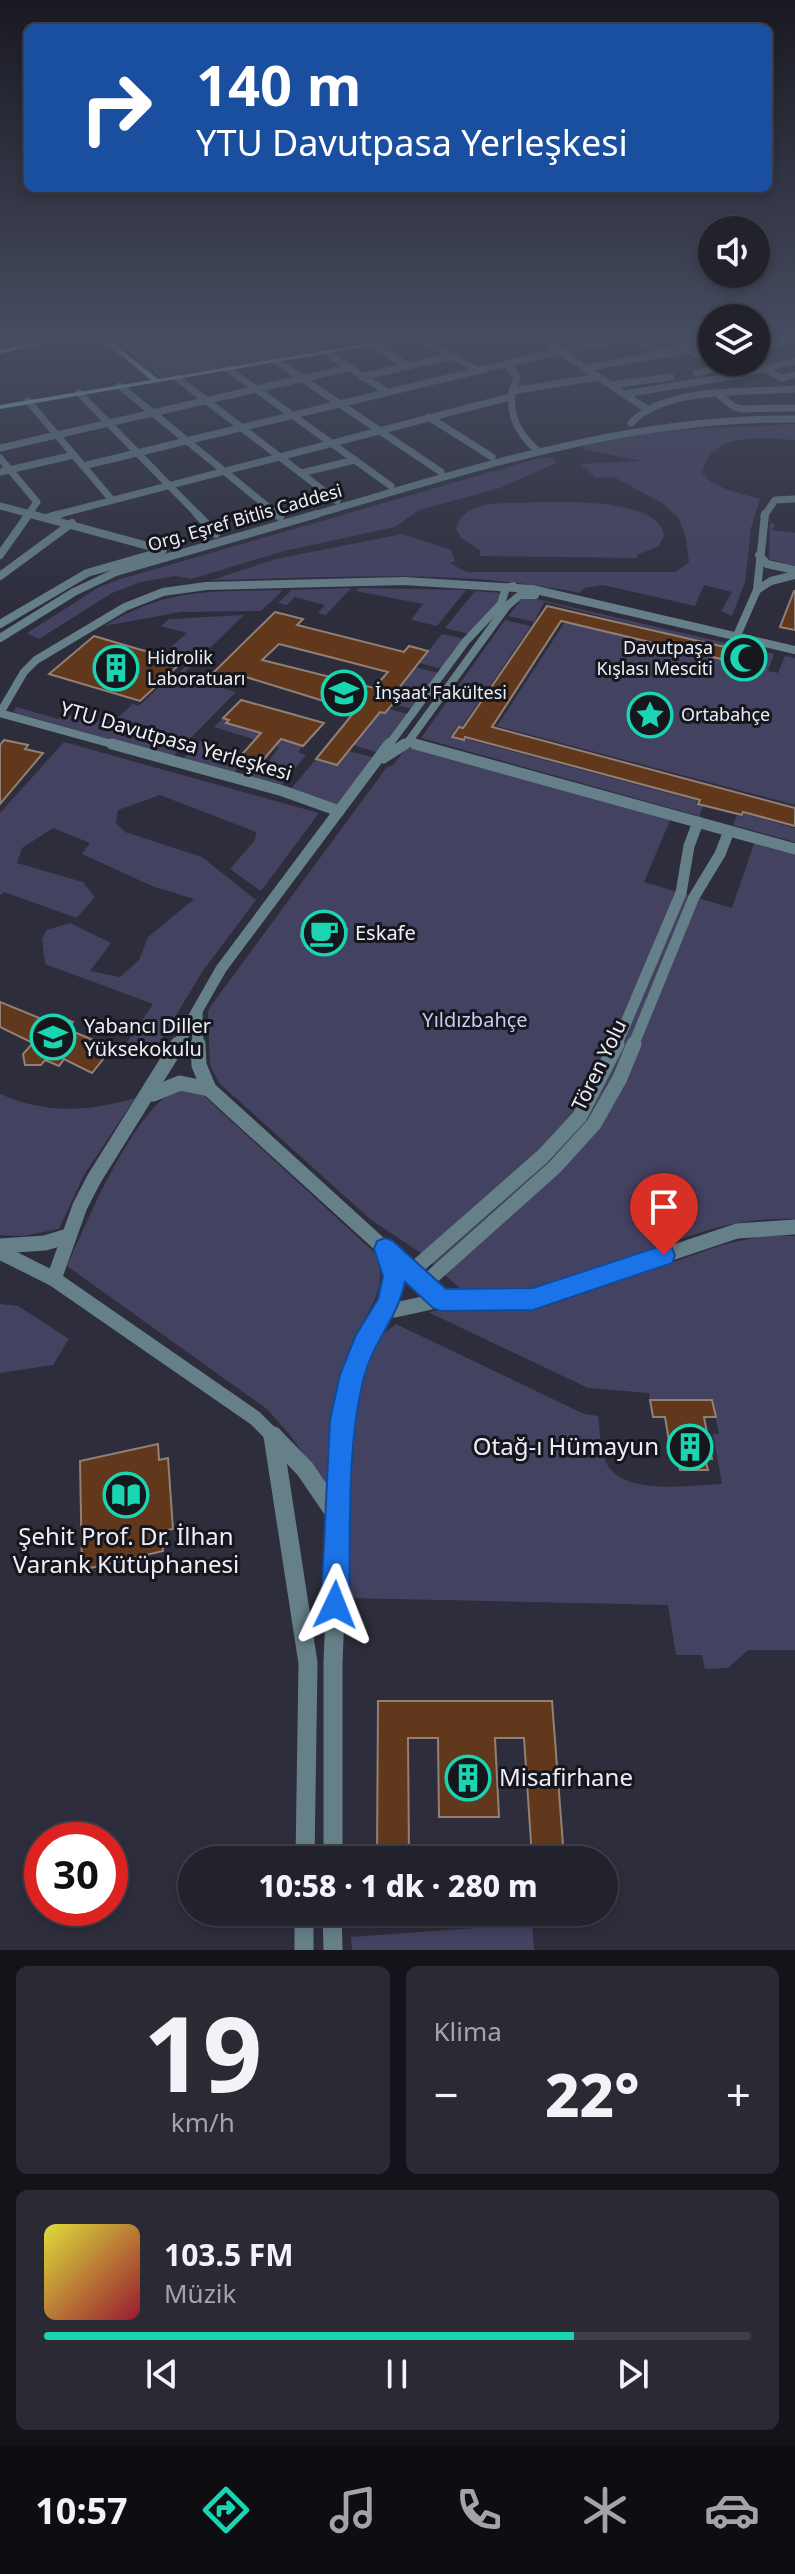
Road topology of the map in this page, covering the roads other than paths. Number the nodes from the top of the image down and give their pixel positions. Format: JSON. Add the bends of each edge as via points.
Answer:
{"nodes":[{"id":1,"x":54,"y":430,"type":"edge"},
{"id":2,"x":82,"y":430,"type":"edge"},
{"id":3,"x":115,"y":430,"type":"edge"},
{"id":4,"x":173,"y":430,"type":"edge"},
{"id":5,"x":229,"y":430,"type":"edge"},
{"id":6,"x":245,"y":430,"type":"edge"},
{"id":7,"x":313,"y":430,"type":"edge"},
{"id":8,"x":383,"y":430,"type":"edge"},
{"id":9,"x":449,"y":430,"type":"edge"},
{"id":10,"x":522,"y":430,"type":"edge"},
{"id":11,"x":636,"y":430,"type":"edge"},
{"id":12,"x":379,"y":431,"type":"junction"},
{"id":13,"x":59,"y":435,"type":"junction"},
{"id":14,"x":571,"y":435,"type":"dead end"},
{"id":15,"x":186,"y":441,"type":"junction"},
{"id":16,"x":30,"y":442,"type":"junction"},
{"id":17,"x":331,"y":443,"type":"junction"},
{"id":18,"x":0,"y":448,"type":"edge"},
{"id":19,"x":535,"y":448,"type":"junction"},
{"id":20,"x":137,"y":453,"type":"junction"},
{"id":21,"x":74,"y":455,"type":"junction"},
{"id":22,"x":279,"y":457,"type":"junction"},
{"id":23,"x":492,"y":457,"type":"junction"},
{"id":24,"x":0,"y":458,"type":"edge"},
{"id":25,"x":355,"y":460,"type":"junction"},
{"id":26,"x":47,"y":461,"type":"junction"},
{"id":27,"x":83,"y":466,"type":"junction"},
{"id":28,"x":11,"y":470,"type":"junction"},
{"id":29,"x":223,"y":471,"type":"junction"},
{"id":30,"x":0,"y":472,"type":"edge"},
{"id":31,"x":441,"y":472,"type":"junction"},
{"id":32,"x":301,"y":473,"type":"junction"},
{"id":33,"x":169,"y":485,"type":"junction"},
{"id":34,"x":391,"y":486,"type":"junction"},
{"id":35,"x":795,"y":499,"type":"edge"},
{"id":36,"x":112,"y":500,"type":"junction"},
{"id":37,"x":337,"y":501,"type":"junction"},
{"id":38,"x":0,"y":506,"type":"edge"},
{"id":39,"x":31,"y":512,"type":"junction"},
{"id":40,"x":49,"y":517,"type":"junction"},
{"id":41,"x":280,"y":517,"type":"junction"},
{"id":42,"x":72,"y":523,"type":"junction"},
{"id":43,"x":216,"y":534,"type":"junction"},
{"id":44,"x":168,"y":553,"type":"junction"},
{"id":45,"x":0,"y":555,"type":"edge"},
{"id":46,"x":759,"y":555,"type":"junction"},
{"id":47,"x":0,"y":562,"type":"edge"},
{"id":48,"x":18,"y":563,"type":"junction"},
{"id":49,"x":795,"y":572,"type":"edge"},
{"id":50,"x":758,"y":573,"type":"junction"},
{"id":51,"x":0,"y":576,"type":"edge"},
{"id":52,"x":360,"y":583,"type":"junction"},
{"id":53,"x":757,"y":590,"type":"junction"},
{"id":54,"x":518,"y":591,"type":"junction"},
{"id":55,"x":505,"y":592,"type":"junction"},
{"id":56,"x":0,"y":624,"type":"edge"},
{"id":57,"x":736,"y":637,"type":"junction"},
{"id":58,"x":0,"y":638,"type":"edge"},
{"id":59,"x":795,"y":653,"type":"edge"},
{"id":60,"x":0,"y":713,"type":"edge"},
{"id":61,"x":408,"y":742,"type":"junction"},
{"id":62,"x":373,"y":765,"type":"junction"},
{"id":63,"x":339,"y":811,"type":"junction"},
{"id":64,"x":698,"y":822,"type":"junction"},
{"id":65,"x":729,"y":831,"type":"junction"},
{"id":66,"x":795,"y":849,"type":"edge"},
{"id":67,"x":687,"y":895,"type":"junction"},
{"id":68,"x":197,"y":1012,"type":"junction"},
{"id":69,"x":209,"y":1089,"type":"junction"},
{"id":70,"x":147,"y":1099,"type":"junction"},
{"id":71,"x":795,"y":1227,"type":"edge"},
{"id":72,"x":68,"y":1236,"type":"junction"},
{"id":73,"x":0,"y":1249,"type":"edge"},
{"id":74,"x":385,"y":1249,"type":"junction"},
{"id":75,"x":411,"y":1272,"type":"junction"},
{"id":76,"x":54,"y":1279,"type":"junction"},
{"id":77,"x":424,"y":1284,"type":"junction"},
{"id":78,"x":441,"y":1300,"type":"junction"},
{"id":79,"x":395,"y":1310,"type":"dead end"},
{"id":80,"x":273,"y":1435,"type":"junction"},
{"id":81,"x":339,"y":1519,"type":"junction"},
{"id":82,"x":305,"y":1846,"type":"edge"},
{"id":83,"x":333,"y":1846,"type":"edge"},
{"id":84,"x":304,"y":1926,"type":"edge"},
{"id":85,"x":332,"y":1926,"type":"edge"},
{"id":86,"x":304,"y":1950,"type":"edge"},
{"id":87,"x":333,"y":1950,"type":"edge"}],
"edges":[{"from":1,"to":13,"type":"street"},
{"from":2,"to":13,"type":"street"},
{"from":3,"to":20,"type":"street"},
{"from":4,"to":15,"type":"street"},
{"from":5,"to":15,"type":"street"},
{"from":6,"to":22,"type":"street"},
{"from":7,"to":17,"type":"street"},
{"from":8,"to":12,"type":"street"},
{"from":9,"to":23,"type":"street"},
{"from":10,"to":19,"type":"street"},
{"from":11,"to":19,"type":"street","name":"Org. Eşref Bitlis Caddesi"},
{"from":12,"to":17,"type":"street"},
{"from":12,"to":31,"type":"street"},
{"from":13,"to":16,"type":"street"},
{"from":13,"to":21,"type":"street"},
{"from":14,"to":19,"type":"street","name":"Org. Eşref Bitlis Caddesi"},
{"from":15,"to":20,"type":"street"},
{"from":15,"to":29,"type":"street"},
{"from":16,"to":18,"type":"street"},
{"from":16,"to":26,"type":"street"},
{"from":17,"to":22,"type":"street"},
{"from":17,"to":25,"type":"street"},
{"from":19,"to":23,"type":"street","name":"Org. Eşref Bitlis Caddesi"},
{"from":19,"to":44,"type":"street","name":"Org. Eşref Bitlis Caddesi"},
{"from":20,"to":27,"type":"street"},
{"from":20,"to":33,"type":"street"},
{"from":21,"to":26,"type":"street"},
{"from":21,"to":27,"type":"street"},
{"from":22,"to":29,"type":"street"},
{"from":22,"to":32,"type":"street"},
{"from":23,"to":31,"type":"street","name":"Org. Eşref Bitlis Caddesi"},
{"from":24,"to":28,"type":"street"},
{"from":25,"to":32,"type":"street"},
{"from":25,"to":34,"type":"street"},
{"from":26,"to":28,"type":"street"},
{"from":27,"to":36,"type":"street"},
{"from":28,"to":30,"type":"street"},
{"from":28,"to":39,"type":"street","via":[[37,499]]},
{"from":29,"to":33,"type":"street"},
{"from":29,"to":41,"type":"street"},
{"from":31,"to":34,"type":"street","name":"Org. Eşref Bitlis Caddesi"},
{"from":32,"to":37,"type":"street"},
{"from":33,"to":36,"type":"street"},
{"from":33,"to":43,"type":"street"},
{"from":34,"to":37,"type":"street","name":"Org. Eşref Bitlis Caddesi"},
{"from":35,"to":46,"type":"street","via":[[771,503],[763,517]]},
{"from":36,"to":40,"type":"street"},
{"from":37,"to":41,"type":"street","name":"Org. Eşref Bitlis Caddesi"},
{"from":38,"to":39,"type":"street"},
{"from":39,"to":40,"type":"street"},
{"from":39,"to":45,"type":"street"},
{"from":40,"to":42,"type":"street"},
{"from":41,"to":43,"type":"street","name":"Org. Eşref Bitlis Caddesi"},
{"from":42,"to":44,"type":"street"},
{"from":42,"to":48,"type":"street"},
{"from":43,"to":44,"type":"street","name":"Org. Eşref Bitlis Caddesi"},
{"from":44,"to":56,"type":"street","name":"Org. Eşref Bitlis Caddesi","via":[[87,573]]},
{"from":44,"to":58,"type":"street","name":"Org. Eşref Bitlis Caddesi","via":[[91,582]]},
{"from":46,"to":49,"type":"street","via":[[767,564]]},
{"from":46,"to":50,"type":"street"},
{"from":47,"to":48,"type":"street"},
{"from":48,"to":51,"type":"street"},
{"from":49,"to":50,"type":"street"},
{"from":49,"to":53,"type":"street"},
{"from":50,"to":53,"type":"street"},
{"from":52,"to":54,"type":"street","name":"YTU Davutpasa Yerleşkesi","via":[[404,581]]},
{"from":52,"to":55,"type":"street","name":"YTU Davutpasa Yerleşkesi"},
{"from":52,"to":60,"type":"street","name":"YTU Davutpasa Yerleşkesi","via":[[206,586],[150,597],[29,665]]},
{"from":53,"to":57,"type":"street"},
{"from":54,"to":55,"type":"street","name":"YTU Davutpasa Yerleşkesi","via":[[511,596]]},
{"from":54,"to":57,"type":"street","name":"YTU Davutpasa Yerleşkesi"},
{"from":54,"to":61,"type":"street"},
{"from":55,"to":62,"type":"street","via":[[501,604],[466,641]]},
{"from":57,"to":59,"type":"street","name":"YTU Davutpasa Yerleşkesi"},
{"from":60,"to":63,"type":"street","name":"YTU Davutpasa Yerleşkesi"},
{"from":61,"to":62,"type":"street"},
{"from":61,"to":64,"type":"street"},
{"from":62,"to":63,"type":"street"},
{"from":63,"to":68,"type":"street","via":[[221,969]]},
{"from":64,"to":65,"type":"street"},
{"from":64,"to":67,"type":"street","via":[[689,846]]},
{"from":65,"to":66,"type":"street"},
{"from":65,"to":67,"type":"street","via":[[720,854]]},
{"from":67,"to":75,"type":"street","name":"Tören Yolu","via":[[580,1116],[543,1156]]},
{"from":67,"to":77,"type":"street","name":"Tören Yolu","via":[[620,1078],[594,1124],[555,1167]]},
{"from":68,"to":69,"type":"street","via":[[199,1065]]},
{"from":68,"to":70,"type":"street"},
{"from":69,"to":70,"type":"street","via":[[177,1082]]},
{"from":69,"to":74,"type":"street"},
{"from":70,"to":72,"type":"street","via":[[94,1179]]},
{"from":71,"to":78,"type":"street","via":[[737,1231],[533,1299]]},
{"from":72,"to":73,"type":"street"},
{"from":72,"to":76,"type":"street"},
{"from":73,"to":76,"type":"street"},
{"from":74,"to":75,"type":"street"},
{"from":74,"to":81,"type":"street","via":[[395,1276],[389,1304],[368,1335],[352,1375],[343,1420]]},
{"from":75,"to":77,"type":"street"},
{"from":76,"to":80,"type":"street"},
{"from":77,"to":78,"type":"street"},
{"from":78,"to":79,"type":"street"},
{"from":80,"to":81,"type":"street","via":[[305,1469]]},
{"from":80,"to":82,"type":"street","via":[[308,1663]]},
{"from":81,"to":83,"type":"street"},
{"from":84,"to":86,"type":"street"},
{"from":85,"to":87,"type":"street"}]}
